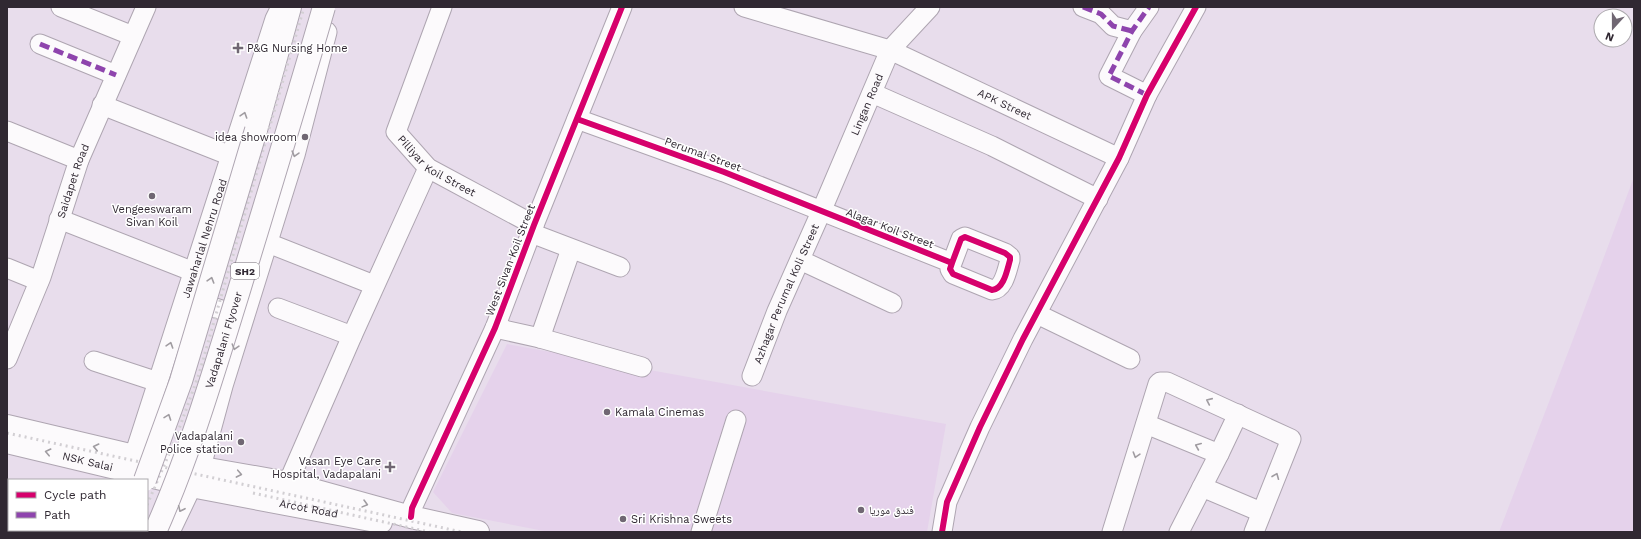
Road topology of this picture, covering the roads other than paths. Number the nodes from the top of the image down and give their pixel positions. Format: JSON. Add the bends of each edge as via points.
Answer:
{"nodes":[{"id":1,"x":60,"y":7,"type":"edge"},
{"id":2,"x":146,"y":7,"type":"edge"},
{"id":3,"x":281,"y":7,"type":"edge"},
{"id":4,"x":290,"y":7,"type":"edge"},
{"id":5,"x":324,"y":7,"type":"edge"},
{"id":6,"x":331,"y":7,"type":"edge"},
{"id":7,"x":442,"y":7,"type":"edge"},
{"id":8,"x":622,"y":7,"type":"edge"},
{"id":9,"x":744,"y":7,"type":"edge"},
{"id":10,"x":930,"y":7,"type":"edge"},
{"id":11,"x":1083,"y":7,"type":"edge"},
{"id":12,"x":1149,"y":7,"type":"edge"},
{"id":13,"x":1196,"y":7,"type":"edge"},
{"id":14,"x":1132,"y":30,"type":"junction"},
{"id":15,"x":133,"y":36,"type":"junction"},
{"id":16,"x":40,"y":44,"type":"dead end"},
{"id":17,"x":890,"y":50,"type":"junction"},
{"id":18,"x":116,"y":76,"type":"junction"},
{"id":19,"x":872,"y":93,"type":"junction"},
{"id":20,"x":1147,"y":95,"type":"junction"},
{"id":21,"x":102,"y":105,"type":"junction"},
{"id":22,"x":577,"y":119,"type":"junction"},
{"id":23,"x":7,"y":131,"type":"edge"},
{"id":24,"x":231,"y":156,"type":"junction"},
{"id":25,"x":1119,"y":158,"type":"junction"},
{"id":26,"x":79,"y":160,"type":"junction"},
{"id":27,"x":428,"y":168,"type":"junction"},
{"id":28,"x":1098,"y":200,"type":"junction"},
{"id":29,"x":821,"y":212,"type":"junction"},
{"id":30,"x":59,"y":219,"type":"junction"},
{"id":31,"x":533,"y":229,"type":"junction"},
{"id":32,"x":268,"y":242,"type":"junction"},
{"id":33,"x":571,"y":249,"type":"junction"},
{"id":34,"x":800,"y":260,"type":"junction"},
{"id":35,"x":952,"y":263,"type":"dead end"},
{"id":36,"x":620,"y":267,"type":"dead end"},
{"id":37,"x":7,"y":268,"type":"edge"},
{"id":38,"x":194,"y":272,"type":"junction"},
{"id":39,"x":39,"y":281,"type":"junction"},
{"id":40,"x":374,"y":285,"type":"junction"},
{"id":41,"x":185,"y":298,"type":"junction"},
{"id":42,"x":892,"y":304,"type":"dead end"},
{"id":43,"x":278,"y":308,"type":"dead end"},
{"id":44,"x":1037,"y":314,"type":"junction"},
{"id":45,"x":244,"y":317,"type":"junction"},
{"id":46,"x":495,"y":328,"type":"junction"},
{"id":47,"x":352,"y":336,"type":"junction"},
{"id":48,"x":540,"y":338,"type":"junction"},
{"id":49,"x":7,"y":359,"type":"edge"},
{"id":50,"x":1130,"y":359,"type":"dead end"},
{"id":51,"x":94,"y":361,"type":"dead end"},
{"id":52,"x":642,"y":367,"type":"dead end"},
{"id":53,"x":752,"y":376,"type":"dead end"},
{"id":54,"x":158,"y":382,"type":"junction"},
{"id":55,"x":1238,"y":414,"type":"junction"},
{"id":56,"x":736,"y":420,"type":"dead end"},
{"id":57,"x":1146,"y":424,"type":"junction"},
{"id":58,"x":7,"y":426,"type":"edge"},
{"id":59,"x":7,"y":442,"type":"edge"},
{"id":60,"x":1219,"y":454,"type":"junction"},
{"id":61,"x":132,"y":472,"type":"edge"},
{"id":62,"x":196,"y":476,"type":"junction"},
{"id":63,"x":288,"y":483,"type":"junction"},
{"id":64,"x":1202,"y":487,"type":"junction"},
{"id":65,"x":1261,"y":512,"type":"junction"},
{"id":66,"x":410,"y":517,"type":"junction"},
{"id":67,"x":470,"y":531,"type":"edge"},
{"id":68,"x":155,"y":532,"type":"edge"},
{"id":69,"x":170,"y":532,"type":"edge"},
{"id":70,"x":427,"y":532,"type":"edge"},
{"id":71,"x":702,"y":532,"type":"edge"},
{"id":72,"x":942,"y":532,"type":"edge"},
{"id":73,"x":1112,"y":532,"type":"edge"},
{"id":74,"x":1180,"y":532,"type":"edge"},
{"id":75,"x":1254,"y":532,"type":"edge"}],
"edges":[{"from":1,"to":15,"type":"street"},
{"from":2,"to":15,"type":"street","name":"Saidapet Road"},
{"from":24,"to":3,"type":"street","name":"Jawaharlal Nehru Road","one_way":true},
{"from":61,"to":4,"type":"main road","number":"SH2","one_way":true,"bridge":true,"via":[[181,381]]},
{"from":5,"to":68,"type":"main road","name":"Vadapalani Flyover","number":"SH2","bridge":true,"via":[[198,424]]},
{"from":6,"to":32,"type":"street","one_way":true,"via":[[326,38],[297,148]]},
{"from":7,"to":27,"type":"street","name":"Pilliyar Koil Street","via":[[396,132]]},
{"from":8,"to":22,"type":"street","name":"West Sivan Koil Street"},
{"from":9,"to":17,"type":"street","name":"APK Street"},
{"from":10,"to":17,"type":"street","name":"Lingan Road"},
{"from":11,"to":14,"type":"street","via":[[1101,14],[1113,26]]},
{"from":12,"to":14,"type":"street"},
{"from":13,"to":20,"type":"street"},
{"from":14,"to":20,"type":"street","via":[[1109,76]]},
{"from":15,"to":18,"type":"street","name":"Saidapet Road"},
{"from":16,"to":18,"type":"street"},
{"from":17,"to":19,"type":"street","name":"Lingan Road"},
{"from":17,"to":25,"type":"street","name":"APK Street"},
{"from":18,"to":21,"type":"street","name":"Saidapet Road"},
{"from":19,"to":28,"type":"street","via":[[992,146]]},
{"from":19,"to":29,"type":"street","name":"Lingan Road"},
{"from":20,"to":25,"type":"street"},
{"from":21,"to":24,"type":"street"},
{"from":21,"to":26,"type":"street","name":"Saidapet Road"},
{"from":22,"to":29,"type":"street","name":"Perumal Street","via":[[724,172]]},
{"from":22,"to":31,"type":"street","name":"West Sivan Koil Street"},
{"from":23,"to":26,"type":"street"},
{"from":24,"to":38,"type":"street","name":"Jawaharlal Nehru Road"},
{"from":25,"to":28,"type":"street"},
{"from":26,"to":30,"type":"street","name":"Saidapet Road"},
{"from":27,"to":31,"type":"street","name":"Pilliyar Koil Street"},
{"from":27,"to":40,"type":"street"},
{"from":28,"to":44,"type":"street"},
{"from":29,"to":34,"type":"street","name":"Azhagar Perumal Koli Street"},
{"from":29,"to":35,"type":"street","name":"Alagar Koil Street"},
{"from":30,"to":38,"type":"street"},
{"from":30,"to":39,"type":"street","name":"Saidapet Road"},
{"from":31,"to":33,"type":"street","name":"Pilliyar Koil Street"},
{"from":31,"to":46,"type":"street","name":"West Sivan Koil Street"},
{"from":32,"to":40,"type":"street"},
{"from":32,"to":45,"type":"street"},
{"from":33,"to":36,"type":"street","name":"Pilliyar Koil Street"},
{"from":33,"to":48,"type":"street"},
{"from":34,"to":42,"type":"street"},
{"from":34,"to":53,"type":"street","name":"Azhagar Perumal Koli Street"},
{"from":37,"to":39,"type":"street"},
{"from":38,"to":41,"type":"street","name":"Jawaharlal Nehru Road"},
{"from":39,"to":49,"type":"street","name":"Saidapet Road"},
{"from":40,"to":47,"type":"street"},
{"from":41,"to":45,"type":"street"},
{"from":54,"to":41,"type":"street","name":"Jawaharlal Nehru Road","one_way":true},
{"from":43,"to":47,"type":"street"},
{"from":44,"to":50,"type":"street"},
{"from":44,"to":72,"type":"street","via":[[980,427],[947,502]]},
{"from":45,"to":62,"type":"street","one_way":true},
{"from":46,"to":48,"type":"street"},
{"from":46,"to":66,"type":"street","name":"West Sivan Koil Street"},
{"from":47,"to":63,"type":"street"},
{"from":48,"to":52,"type":"street"},
{"from":51,"to":54,"type":"street"},
{"from":54,"to":61,"type":"street","name":"Jawaharlal Nehru Road"},
{"from":55,"to":57,"type":"street","one_way":true,"via":[[1167,382],[1160,382]]},
{"from":55,"to":60,"type":"street"},
{"from":65,"to":55,"type":"street","one_way":true,"via":[[1291,440],[1282,433]]},
{"from":56,"to":71,"type":"street"},
{"from":60,"to":57,"type":"street","one_way":true},
{"from":57,"to":73,"type":"street","one_way":true},
{"from":61,"to":58,"type":"main road","one_way":true},
{"from":61,"to":59,"type":"main road","name":"NSK Salai","one_way":true},
{"from":60,"to":64,"type":"street"},
{"from":61,"to":62,"type":"main road"},
{"from":62,"to":63,"type":"main road","one_way":true},
{"from":62,"to":69,"type":"street","one_way":true},
{"from":62,"to":70,"type":"main road","name":"Arcot Road"},
{"from":63,"to":66,"type":"main road","one_way":true},
{"from":64,"to":65,"type":"street"},
{"from":64,"to":74,"type":"street"},
{"from":65,"to":75,"type":"street"},
{"from":66,"to":67,"type":"main road"}]}
